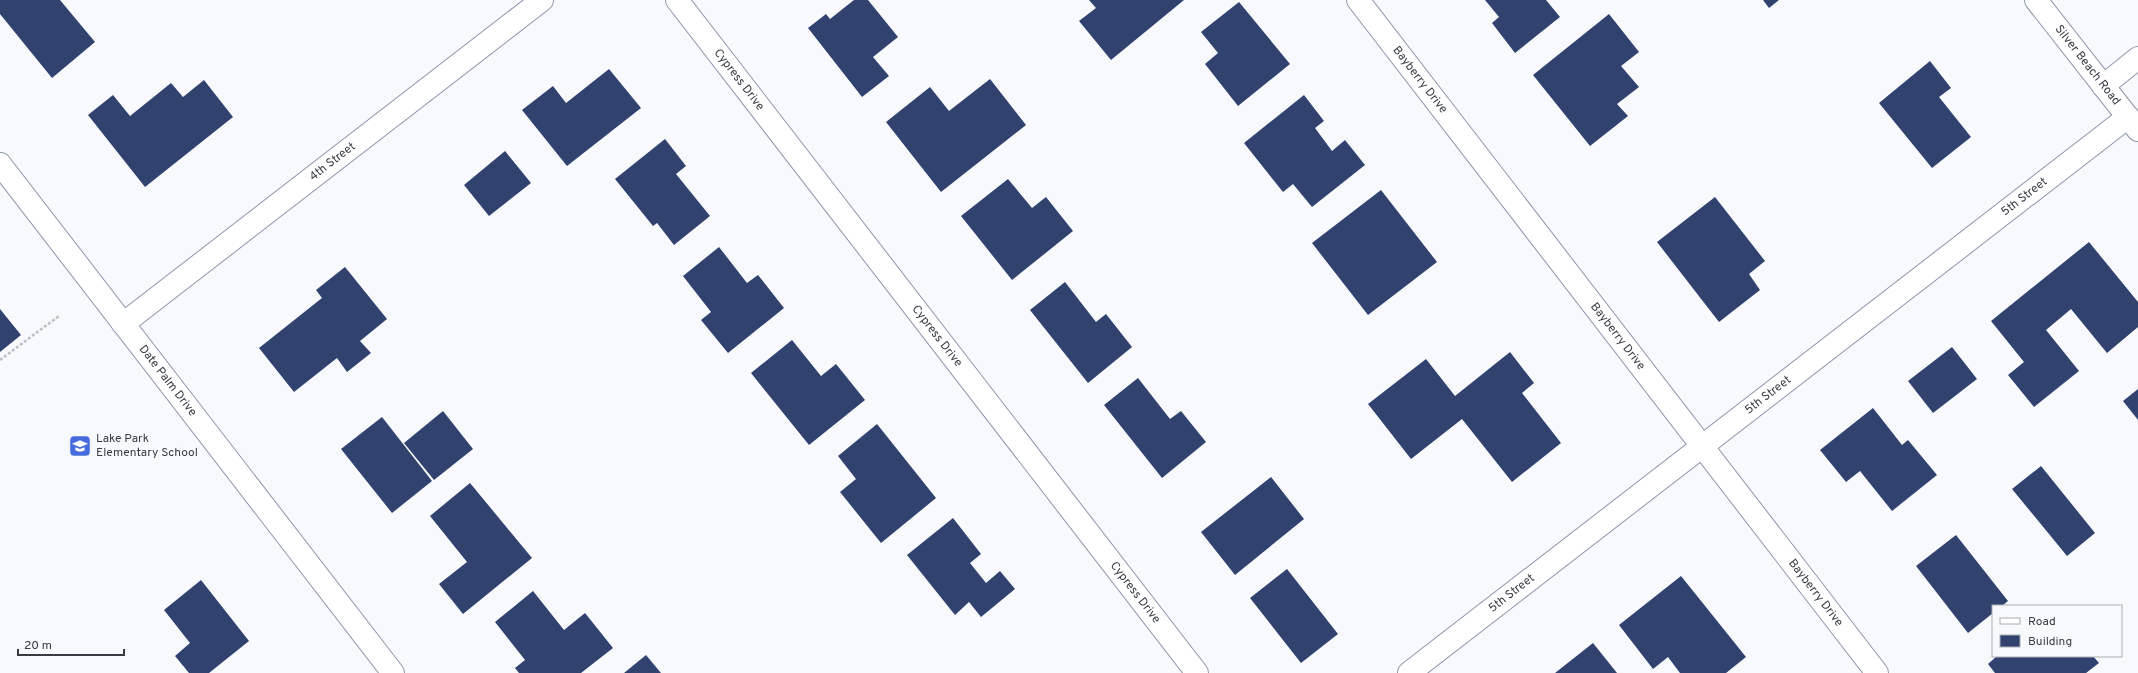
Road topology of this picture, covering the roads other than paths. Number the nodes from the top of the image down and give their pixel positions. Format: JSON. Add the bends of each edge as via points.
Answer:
{"nodes":[{"id":1,"x":542,"y":0,"type":"edge"},
{"id":2,"x":677,"y":0,"type":"edge"},
{"id":3,"x":1358,"y":0,"type":"edge"},
{"id":4,"x":2036,"y":0,"type":"edge"},
{"id":5,"x":2138,"y":58,"type":"edge"},
{"id":6,"x":2104,"y":86,"type":"junction"},
{"id":7,"x":2133,"y":123,"type":"edge"},
{"id":8,"x":0,"y":164,"type":"edge"},
{"id":9,"x":123,"y":324,"type":"junction"},
{"id":10,"x":1703,"y":446,"type":"junction"},
{"id":11,"x":393,"y":673,"type":"edge"},
{"id":12,"x":1197,"y":673,"type":"edge"},
{"id":13,"x":1409,"y":673,"type":"edge"},
{"id":14,"x":1877,"y":673,"type":"edge"}],
"edges":[{"from":1,"to":9,"type":"street","name":"4th Street"},
{"from":2,"to":12,"type":"street","name":"Cypress Drive"},
{"from":3,"to":10,"type":"street","name":"Bayberry Drive"},
{"from":4,"to":6,"type":"street","name":"Silver Beach Road"},
{"from":5,"to":6,"type":"street"},
{"from":6,"to":7,"type":"street","name":"Silver Beach Road"},
{"from":7,"to":10,"type":"street","name":"5th Street"},
{"from":8,"to":9,"type":"street","name":"Date Palm Drive"},
{"from":9,"to":11,"type":"street","name":"Date Palm Drive"},
{"from":10,"to":13,"type":"street","name":"5th Street"},
{"from":10,"to":14,"type":"street","name":"Bayberry Drive"}]}
